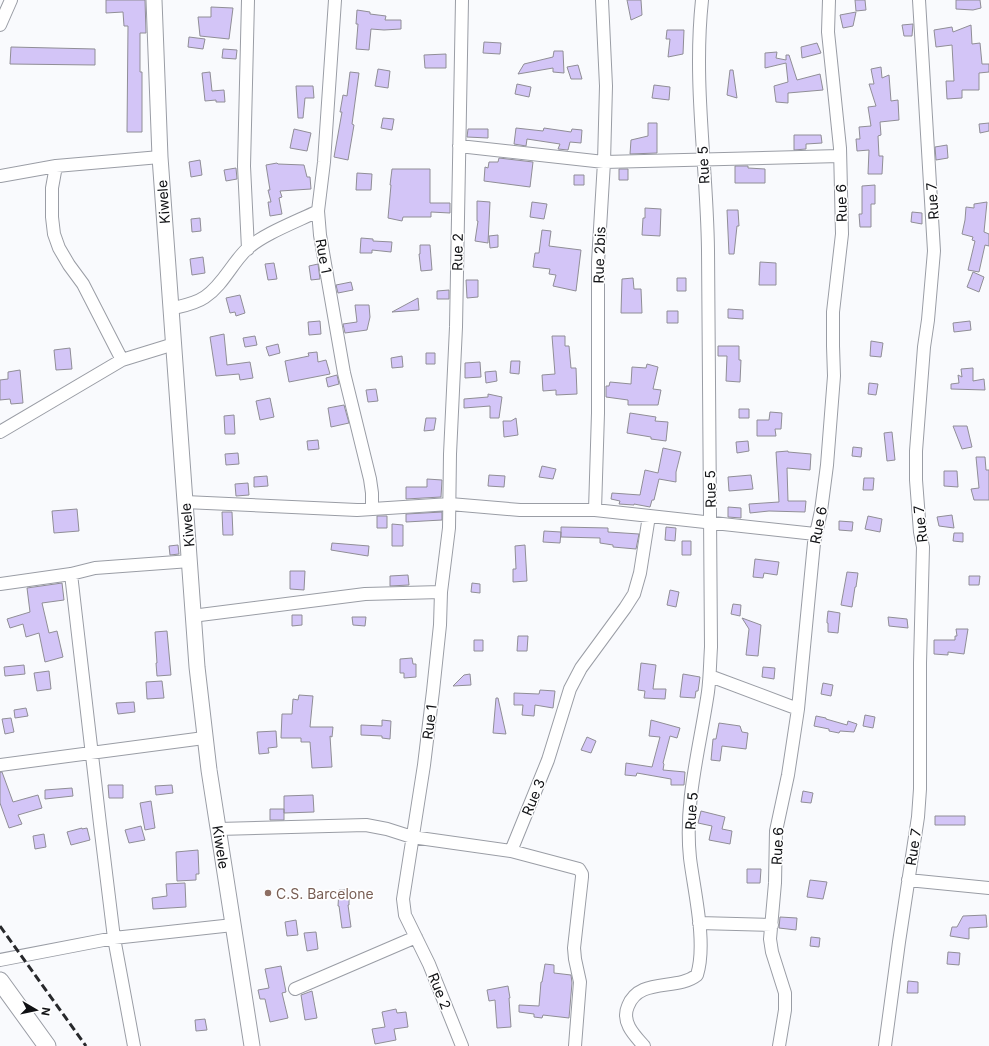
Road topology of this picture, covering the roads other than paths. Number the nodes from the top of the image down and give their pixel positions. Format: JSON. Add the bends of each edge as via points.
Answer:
{"nodes":[{"id":1,"x":12,"y":0,"type":"edge"},
{"id":2,"x":154,"y":0,"type":"edge"},
{"id":3,"x":248,"y":0,"type":"edge"},
{"id":4,"x":335,"y":0,"type":"edge"},
{"id":5,"x":462,"y":0,"type":"edge"},
{"id":6,"x":602,"y":0,"type":"edge"},
{"id":7,"x":702,"y":0,"type":"edge"},
{"id":8,"x":829,"y":0,"type":"edge"},
{"id":9,"x":918,"y":0,"type":"edge"},
{"id":10,"x":0,"y":25,"type":"edge"},
{"id":11,"x":459,"y":146,"type":"junction"},
{"id":12,"x":840,"y":156,"type":"junction"},
{"id":13,"x":160,"y":157,"type":"junction"},
{"id":14,"x":703,"y":160,"type":"junction"},
{"id":15,"x":604,"y":162,"type":"junction"},
{"id":16,"x":56,"y":166,"type":"junction"},
{"id":17,"x":0,"y":176,"type":"edge"},
{"id":18,"x":318,"y":211,"type":"junction"},
{"id":19,"x":248,"y":249,"type":"junction"},
{"id":20,"x":170,"y":308,"type":"junction"},
{"id":21,"x":174,"y":344,"type":"junction"},
{"id":22,"x":122,"y":360,"type":"junction"},
{"id":23,"x":0,"y":432,"type":"edge"},
{"id":24,"x":185,"y":502,"type":"junction"},
{"id":25,"x":450,"y":504,"type":"junction"},
{"id":26,"x":372,"y":509,"type":"junction"},
{"id":27,"x":595,"y":510,"type":"junction"},
{"id":28,"x":649,"y":516,"type":"junction"},
{"id":29,"x":710,"y":523,"type":"junction"},
{"id":30,"x":815,"y":534,"type":"junction"},
{"id":31,"x":190,"y":561,"type":"junction"},
{"id":32,"x":71,"y":574,"type":"junction"},
{"id":33,"x":0,"y":584,"type":"edge"},
{"id":34,"x":441,"y":592,"type":"junction"},
{"id":35,"x":192,"y":616,"type":"junction"},
{"id":36,"x":710,"y":676,"type":"junction"},
{"id":37,"x":798,"y":709,"type":"junction"},
{"id":38,"x":204,"y":738,"type":"junction"},
{"id":39,"x":92,"y":752,"type":"junction"},
{"id":40,"x":0,"y":765,"type":"edge"},
{"id":41,"x":218,"y":829,"type":"junction"},
{"id":42,"x":412,"y":837,"type":"junction"},
{"id":43,"x":511,"y":851,"type":"junction"},
{"id":44,"x":908,"y":880,"type":"junction"},
{"id":45,"x":989,"y":888,"type":"edge"},
{"id":46,"x":699,"y":922,"type":"junction"},
{"id":47,"x":233,"y":925,"type":"junction"},
{"id":48,"x":772,"y":925,"type":"junction"},
{"id":49,"x":416,"y":937,"type":"junction"},
{"id":50,"x":114,"y":938,"type":"junction"},
{"id":51,"x":0,"y":960,"type":"edge"},
{"id":52,"x":0,"y":981,"type":"edge"},
{"id":53,"x":295,"y":989,"type":"dead end"},
{"id":54,"x":47,"y":1046,"type":"edge"},
{"id":55,"x":134,"y":1046,"type":"edge"},
{"id":56,"x":252,"y":1046,"type":"edge"},
{"id":57,"x":462,"y":1046,"type":"edge"},
{"id":58,"x":576,"y":1046,"type":"edge"},
{"id":59,"x":644,"y":1046,"type":"edge"},
{"id":60,"x":779,"y":1046,"type":"edge"},
{"id":61,"x":885,"y":1046,"type":"edge"}],
"edges":[{"from":1,"to":10,"type":"street"},
{"from":2,"to":13,"type":"street","name":"Kiwele"},
{"from":3,"to":19,"type":"street","via":[[244,166]]},
{"from":4,"to":18,"type":"street","name":"Rue 1","via":[[324,162]]},
{"from":5,"to":11,"type":"street","name":"Rue 2"},
{"from":6,"to":15,"type":"street","name":"Rue 2bis","via":[[606,86]]},
{"from":7,"to":14,"type":"street","name":"Rue 5","via":[[698,80]]},
{"from":8,"to":12,"type":"street","name":"Rue 6","via":[[828,32]]},
{"from":9,"to":44,"type":"street","name":"Rue 7","via":[[934,251],[916,451],[916,480],[923,547],[920,788]]},
{"from":11,"to":15,"type":"street"},
{"from":11,"to":25,"type":"street","name":"Rue 2"},
{"from":12,"to":14,"type":"street"},
{"from":12,"to":30,"type":"street","name":"Rue 6","via":[[842,234],[833,312],[834,376],[827,465]]},
{"from":13,"to":16,"type":"street"},
{"from":13,"to":20,"type":"street","name":"Kiwele"},
{"from":14,"to":15,"type":"street"},
{"from":14,"to":29,"type":"street","name":"Rue 5","via":[[708,249]]},
{"from":15,"to":27,"type":"street","name":"Rue 2bis","via":[[598,262]]},
{"from":16,"to":17,"type":"street"},
{"from":16,"to":22,"type":"street","via":[[52,188],[54,234],[68,265],[83,284]]},
{"from":18,"to":19,"type":"street","via":[[261,239]]},
{"from":18,"to":26,"type":"street","name":"Rue 1","via":[[344,373],[370,479]]},
{"from":19,"to":20,"type":"street","via":[[213,291],[190,304]]},
{"from":20,"to":21,"type":"street","name":"Kiwele"},
{"from":21,"to":22,"type":"street"},
{"from":21,"to":24,"type":"street","name":"Kiwele"},
{"from":22,"to":23,"type":"street"},
{"from":24,"to":26,"type":"street"},
{"from":24,"to":31,"type":"street","name":"Kiwele"},
{"from":25,"to":26,"type":"street"},
{"from":25,"to":27,"type":"street","via":[[520,510]]},
{"from":25,"to":34,"type":"street","name":"Rue 1"},
{"from":27,"to":28,"type":"street"},
{"from":28,"to":29,"type":"street"},
{"from":28,"to":43,"type":"street","name":"Rue 3","via":[[639,579],[634,594],[581,668],[570,689],[548,760]]},
{"from":29,"to":30,"type":"street"},
{"from":29,"to":36,"type":"street","name":"Rue 5"},
{"from":30,"to":37,"type":"street","name":"Rue 6"},
{"from":31,"to":32,"type":"street","via":[[96,568]]},
{"from":31,"to":35,"type":"street","name":"Kiwele"},
{"from":32,"to":33,"type":"street"},
{"from":32,"to":39,"type":"street"},
{"from":34,"to":35,"type":"street","via":[[365,594]]},
{"from":34,"to":42,"type":"street","name":"Rue 1","via":[[433,691]]},
{"from":35,"to":38,"type":"street","name":"Kiwele"},
{"from":36,"to":37,"type":"street"},
{"from":36,"to":46,"type":"street","name":"Rue 5","via":[[691,796],[688,833]]},
{"from":37,"to":48,"type":"street","name":"Rue 6","via":[[776,831]]},
{"from":38,"to":39,"type":"street"},
{"from":38,"to":41,"type":"street","name":"Kiwele"},
{"from":39,"to":40,"type":"street"},
{"from":39,"to":50,"type":"street"},
{"from":41,"to":42,"type":"street","via":[[366,825]]},
{"from":41,"to":47,"type":"street","name":"Kiwele"},
{"from":42,"to":43,"type":"street"},
{"from":42,"to":49,"type":"street","name":"Rue 1","via":[[403,899],[405,915]]},
{"from":43,"to":58,"type":"street","via":[[576,867],[582,874],[574,948],[580,982]]},
{"from":44,"to":45,"type":"street"},
{"from":44,"to":61,"type":"street","name":"Rue 7"},
{"from":46,"to":48,"type":"street"},
{"from":46,"to":59,"type":"street","name":"Rue 5","via":[[700,962],[697,975],[688,981],[652,986],[639,992],[626,1008],[629,1029]]},
{"from":47,"to":50,"type":"street"},
{"from":47,"to":56,"type":"street","name":"Kiwele"},
{"from":48,"to":60,"type":"street","name":"Rue 6","via":[[771,944],[786,1001]]},
{"from":49,"to":53,"type":"street"},
{"from":49,"to":57,"type":"street","name":"Rue 2"},
{"from":50,"to":51,"type":"street"},
{"from":50,"to":55,"type":"street"},
{"from":52,"to":54,"type":"main road"}]}
